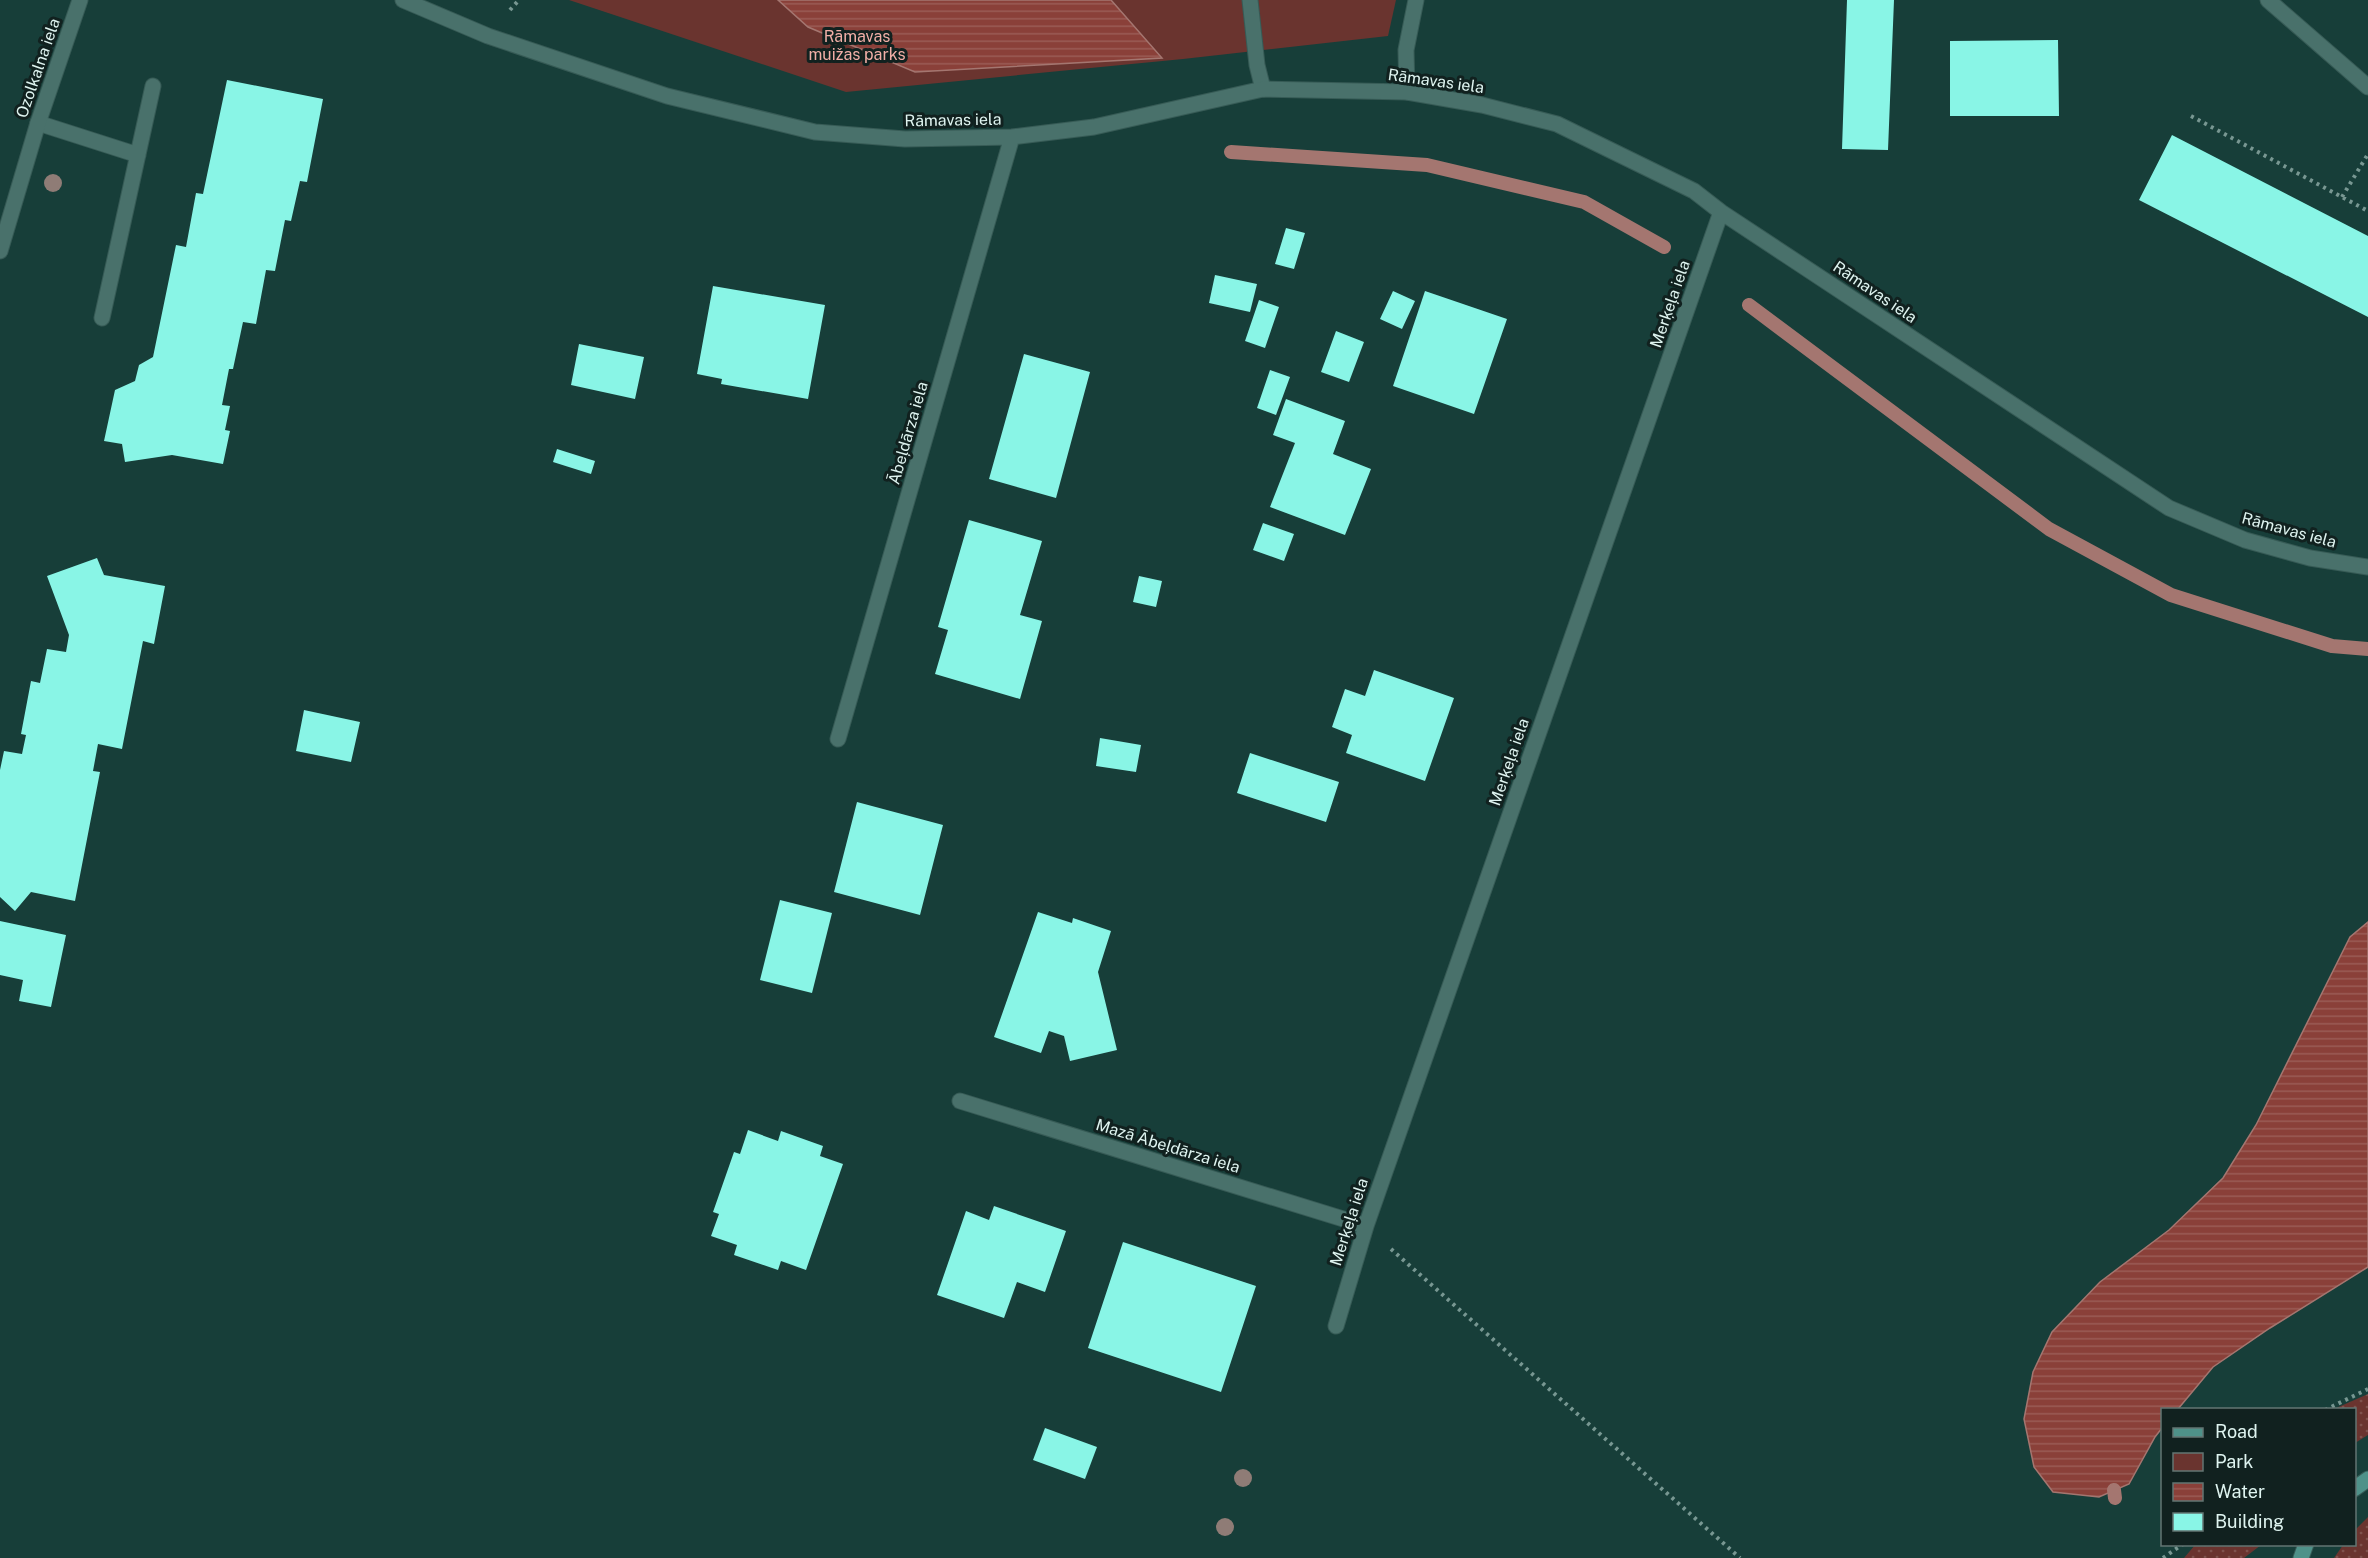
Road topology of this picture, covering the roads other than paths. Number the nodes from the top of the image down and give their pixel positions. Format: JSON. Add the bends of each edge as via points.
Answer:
{"nodes":[{"id":1,"x":80,"y":0,"type":"edge"},
{"id":2,"x":403,"y":0,"type":"edge"},
{"id":3,"x":1250,"y":0,"type":"edge"},
{"id":4,"x":1416,"y":0,"type":"edge"},
{"id":5,"x":2268,"y":0,"type":"edge"},
{"id":6,"x":153,"y":86,"type":"dead end"},
{"id":7,"x":2368,"y":87,"type":"edge"},
{"id":8,"x":1263,"y":89,"type":"junction"},
{"id":9,"x":1407,"y":92,"type":"junction"},
{"id":10,"x":38,"y":123,"type":"junction"},
{"id":11,"x":1012,"y":137,"type":"junction"},
{"id":12,"x":138,"y":155,"type":"junction"},
{"id":13,"x":1721,"y":212,"type":"junction"},
{"id":14,"x":0,"y":251,"type":"edge"},
{"id":15,"x":102,"y":318,"type":"dead end"},
{"id":16,"x":2368,"y":567,"type":"edge"},
{"id":17,"x":838,"y":739,"type":"dead end"},
{"id":18,"x":960,"y":1101,"type":"dead end"},
{"id":19,"x":1366,"y":1226,"type":"junction"},
{"id":20,"x":1336,"y":1326,"type":"dead end"}],
"edges":[{"from":1,"to":10,"type":"street","name":"Ozolkalna iela"},
{"from":2,"to":11,"type":"street","name":"Rāmavas iela","via":[[488,36],[667,96],[815,132],[905,139]]},
{"from":3,"to":8,"type":"street"},
{"from":4,"to":9,"type":"street","via":[[1406,50]]},
{"from":5,"to":7,"type":"street"},
{"from":6,"to":12,"type":"street"},
{"from":8,"to":9,"type":"street","name":"Rāmavas iela"},
{"from":8,"to":11,"type":"street","name":"Rāmavas iela","via":[[1094,127]]},
{"from":9,"to":13,"type":"street","name":"Rāmavas iela","via":[[1557,124],[1694,191]]},
{"from":10,"to":12,"type":"street"},
{"from":10,"to":14,"type":"street","name":"Ozolkalna iela"},
{"from":11,"to":17,"type":"street","name":"Ābeļdārza iela"},
{"from":12,"to":15,"type":"street"},
{"from":13,"to":16,"type":"street","name":"Rāmavas iela","via":[[2169,508],[2245,540],[2310,558]]},
{"from":13,"to":19,"type":"street","name":"Merķeļa iela"},
{"from":18,"to":19,"type":"street","name":"Mazā Ābeļdārza iela"},
{"from":19,"to":20,"type":"street","name":"Merķeļa iela"}]}
